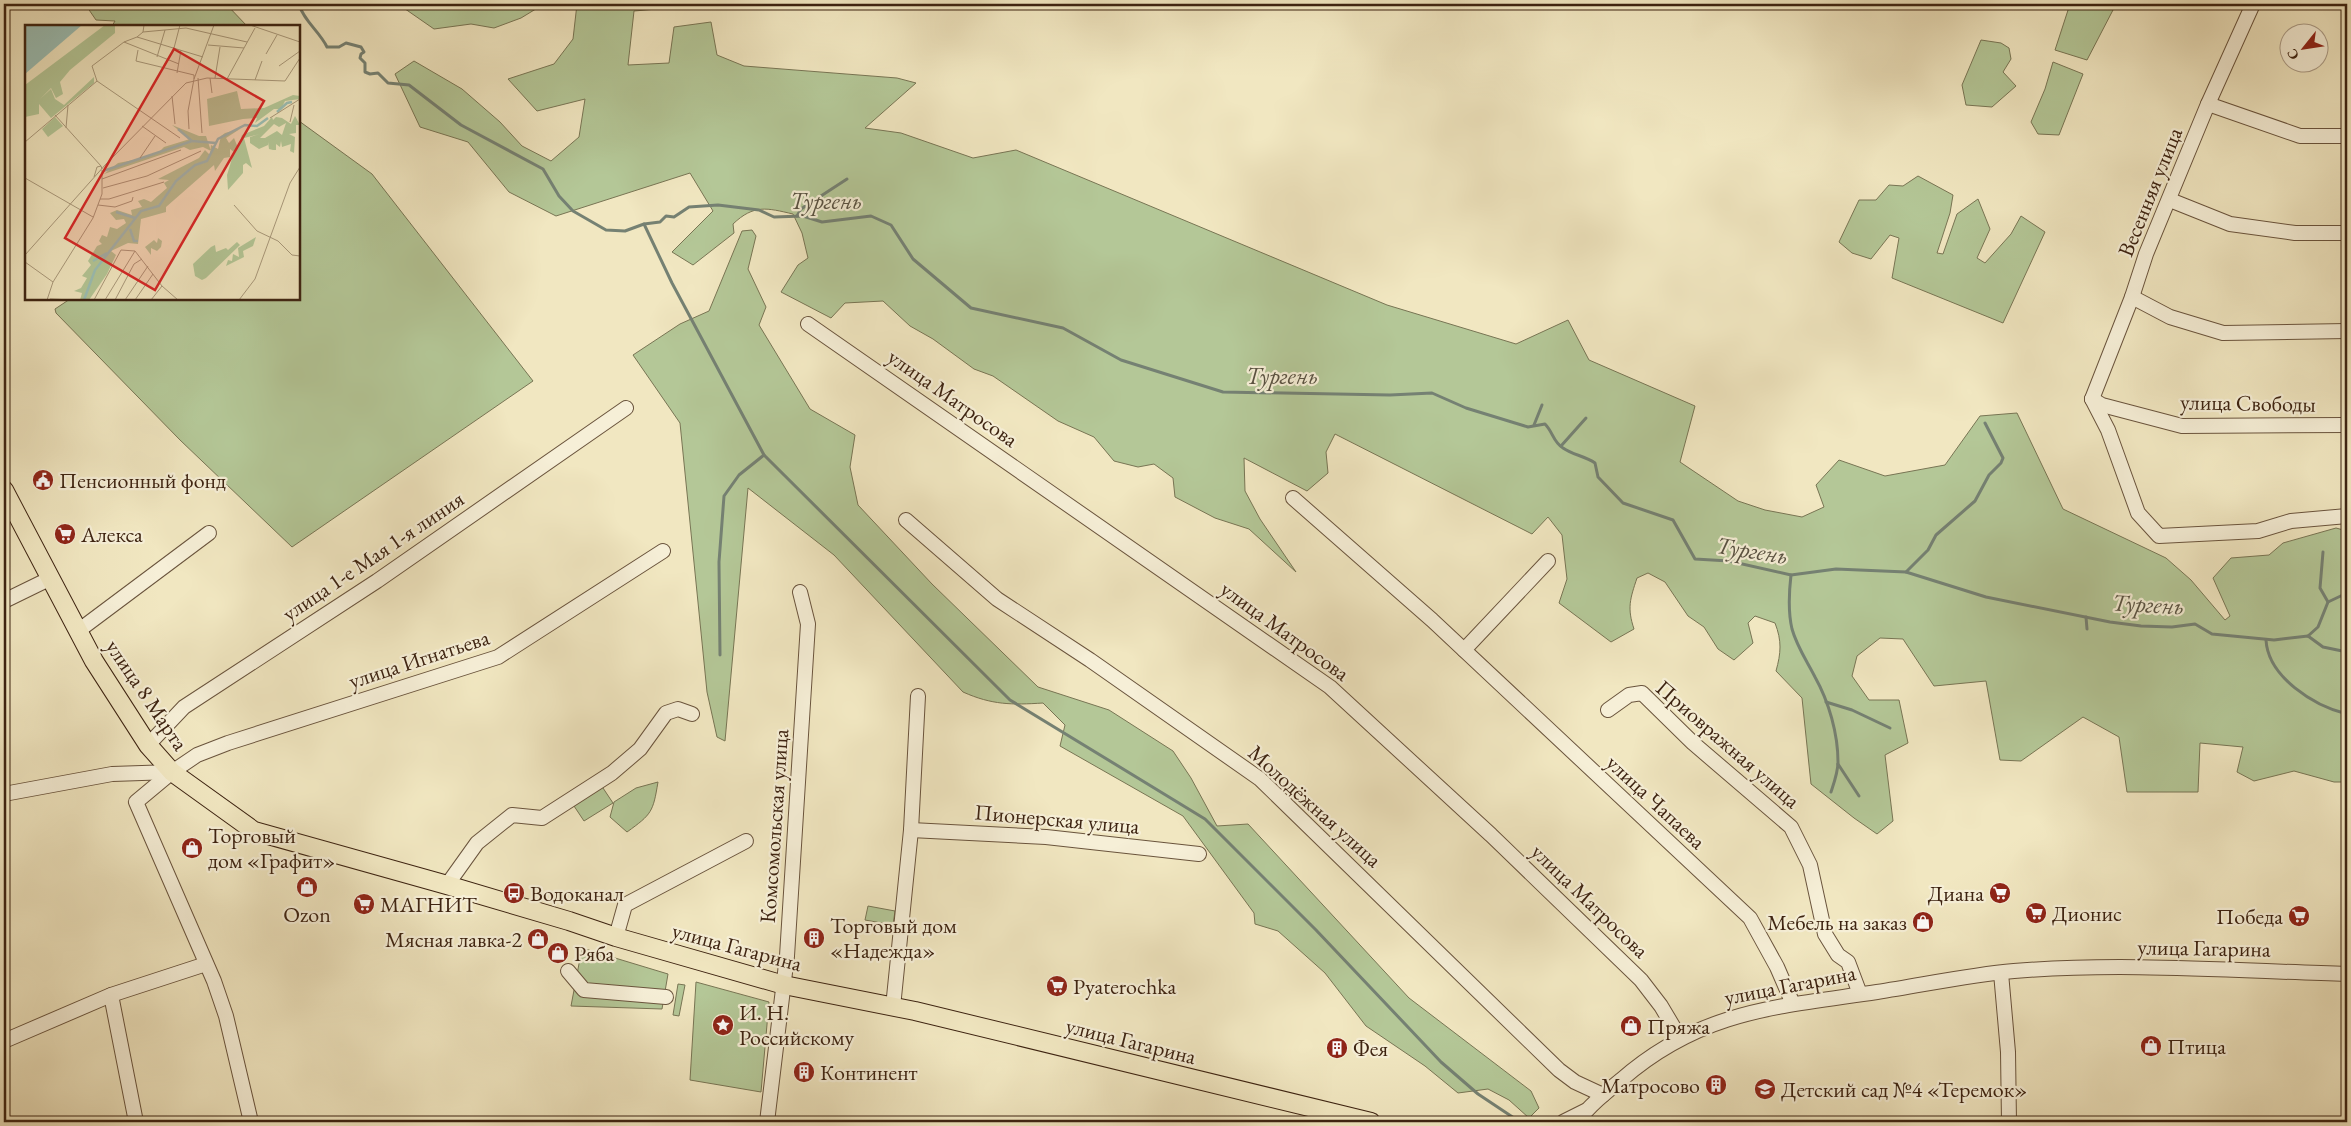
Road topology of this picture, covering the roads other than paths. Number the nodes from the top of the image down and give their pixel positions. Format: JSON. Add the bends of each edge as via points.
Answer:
{"nodes":[{"id":1,"x":2252,"y":4,"type":"edge"},
{"id":2,"x":2208,"y":104,"type":"junction"},
{"id":3,"x":2347,"y":136,"type":"edge"},
{"id":4,"x":2170,"y":200,"type":"junction"},
{"id":5,"x":2347,"y":233,"type":"edge"},
{"id":6,"x":2132,"y":297,"type":"junction"},
{"id":7,"x":808,"y":324,"type":"dead end"},
{"id":8,"x":2347,"y":330,"type":"edge"},
{"id":9,"x":2092,"y":399,"type":"junction"},
{"id":10,"x":626,"y":408,"type":"dead end"},
{"id":11,"x":2347,"y":425,"type":"edge"},
{"id":12,"x":4,"y":490,"type":"edge"},
{"id":13,"x":1293,"y":498,"type":"dead end"},
{"id":14,"x":2347,"y":516,"type":"edge"},
{"id":15,"x":906,"y":520,"type":"dead end"},
{"id":16,"x":209,"y":534,"type":"dead end"},
{"id":17,"x":663,"y":551,"type":"dead end"},
{"id":18,"x":1548,"y":561,"type":"dead end"},
{"id":19,"x":50,"y":579,"type":"junction"},
{"id":20,"x":800,"y":592,"type":"dead end"},
{"id":21,"x":4,"y":601,"type":"edge"},
{"id":22,"x":78,"y":631,"type":"junction"},
{"id":23,"x":1464,"y":650,"type":"junction"},
{"id":24,"x":918,"y":696,"type":"dead end"},
{"id":25,"x":1608,"y":710,"type":"dead end"},
{"id":26,"x":692,"y":714,"type":"dead end"},
{"id":27,"x":148,"y":745,"type":"junction"},
{"id":28,"x":172,"y":772,"type":"junction"},
{"id":29,"x":4,"y":794,"type":"edge"},
{"id":30,"x":911,"y":830,"type":"junction"},
{"id":31,"x":746,"y":841,"type":"dead end"},
{"id":32,"x":1199,"y":854,"type":"dead end"},
{"id":33,"x":446,"y":885,"type":"junction"},
{"id":34,"x":616,"y":937,"type":"junction"},
{"id":35,"x":206,"y":964,"type":"junction"},
{"id":36,"x":568,"y":971,"type":"dead end"},
{"id":37,"x":2001,"y":973,"type":"junction"},
{"id":38,"x":2347,"y":974,"type":"edge"},
{"id":39,"x":784,"y":985,"type":"junction"},
{"id":40,"x":1860,"y":994,"type":"junction"},
{"id":41,"x":111,"y":995,"type":"junction"},
{"id":42,"x":666,"y":997,"type":"dead end"},
{"id":43,"x":1793,"y":1004,"type":"junction"},
{"id":44,"x":893,"y":1007,"type":"junction"},
{"id":45,"x":1680,"y":1038,"type":"junction"},
{"id":46,"x":4,"y":1041,"type":"edge"},
{"id":47,"x":1603,"y":1095,"type":"junction"},
{"id":48,"x":1581,"y":1117,"type":"edge"},
{"id":49,"x":136,"y":1122,"type":"edge"},
{"id":50,"x":251,"y":1122,"type":"edge"},
{"id":51,"x":767,"y":1122,"type":"edge"},
{"id":52,"x":1372,"y":1122,"type":"edge"},
{"id":53,"x":1563,"y":1122,"type":"edge"},
{"id":54,"x":2010,"y":1122,"type":"edge"}],
"edges":[{"from":1,"to":2,"type":"street","name":"Весенняя улица"},
{"from":2,"to":3,"type":"street","via":[[2300,136]]},
{"from":2,"to":4,"type":"street","name":"Весенняя улица"},
{"from":4,"to":5,"type":"street","via":[[2230,224],[2295,233]]},
{"from":4,"to":6,"type":"street","name":"Весенняя улица","via":[[2146,254]]},
{"from":6,"to":8,"type":"street","via":[[2170,316],[2223,333]]},
{"from":6,"to":9,"type":"street","name":"Весенняя улица"},
{"from":7,"to":45,"type":"street","name":"улица Матросова","via":[[1330,687],[1491,835],[1641,980]]},
{"from":9,"to":11,"type":"street","name":"улица Свободы","via":[[2182,426]]},
{"from":9,"to":14,"type":"street","via":[[2108,430],[2138,513],[2159,536],[2258,531],[2291,521]]},
{"from":10,"to":27,"type":"street","name":"улица 1-е Мая 1-я линия","via":[[377,581],[184,707]]},
{"from":12,"to":19,"type":"main road","name":"улица 8 Марта"},
{"from":13,"to":23,"type":"street","name":"улица Чапаева"},
{"from":15,"to":47,"type":"street","name":"Молодёжная улица","via":[[997,599],[1260,779],[1559,1070],[1575,1082]]},
{"from":16,"to":22,"type":"street","name":"улица 8 Марта"},
{"from":17,"to":28,"type":"street","name":"улица Игнатьева","via":[[498,657],[228,743],[197,755]]},
{"from":18,"to":23,"type":"street"},
{"from":19,"to":21,"type":"street"},
{"from":19,"to":22,"type":"main road","name":"улица 8 Марта"},
{"from":20,"to":39,"type":"street","name":"Комсомольская улица","via":[[808,624]]},
{"from":22,"to":27,"type":"main road","name":"улица 8 Марта"},
{"from":23,"to":43,"type":"street","name":"улица Чапаева","via":[[1750,918]]},
{"from":24,"to":30,"type":"street"},
{"from":25,"to":40,"type":"street","name":"Приовражная улица","via":[[1629,694],[1642,693],[1693,743],[1791,827],[1810,865],[1825,934],[1838,955],[1848,962]]},
{"from":26,"to":33,"type":"street","via":[[678,709],[666,713],[640,749],[619,767],[542,818],[512,815],[471,849]]},
{"from":27,"to":28,"type":"main road","name":"улица 8 Марта"},
{"from":28,"to":29,"type":"street","via":[[112,774]]},
{"from":28,"to":33,"type":"main road","name":"улица Гагарина","via":[[254,831]]},
{"from":28,"to":35,"type":"street","name":"улица 8 Марта","via":[[136,802]]},
{"from":30,"to":32,"type":"street","name":"Пионерская улица","via":[[1046,837]]},
{"from":30,"to":44,"type":"street"},
{"from":31,"to":34,"type":"street","via":[[625,905]]},
{"from":33,"to":34,"type":"main road","name":"улица Гагарина"},
{"from":34,"to":39,"type":"main road","name":"улица Гагарина"},
{"from":35,"to":41,"type":"street"},
{"from":35,"to":50,"type":"street","via":[[226,1016]]},
{"from":36,"to":42,"type":"street","via":[[584,990]]},
{"from":37,"to":38,"type":"street","name":"улица Гагарина","via":[[2166,969]]},
{"from":37,"to":40,"type":"street","name":"улица Гагарина"},
{"from":37,"to":54,"type":"street"},
{"from":39,"to":44,"type":"main road","name":"улица Гагарина"},
{"from":39,"to":51,"type":"street","name":"Комсомольская улица"},
{"from":40,"to":43,"type":"street","name":"улица Гагарина"},
{"from":41,"to":46,"type":"street"},
{"from":41,"to":49,"type":"street"},
{"from":43,"to":45,"type":"street","name":"улица Гагарина","via":[[1736,1016]]},
{"from":44,"to":52,"type":"main road","name":"улица Гагарина"},
{"from":45,"to":47,"type":"street","name":"улица Гагарина","via":[[1643,1061]]},
{"from":47,"to":48,"type":"street","name":"улица Гагарина"},
{"from":48,"to":53,"type":"street","name":"улица Гагарина"}]}
